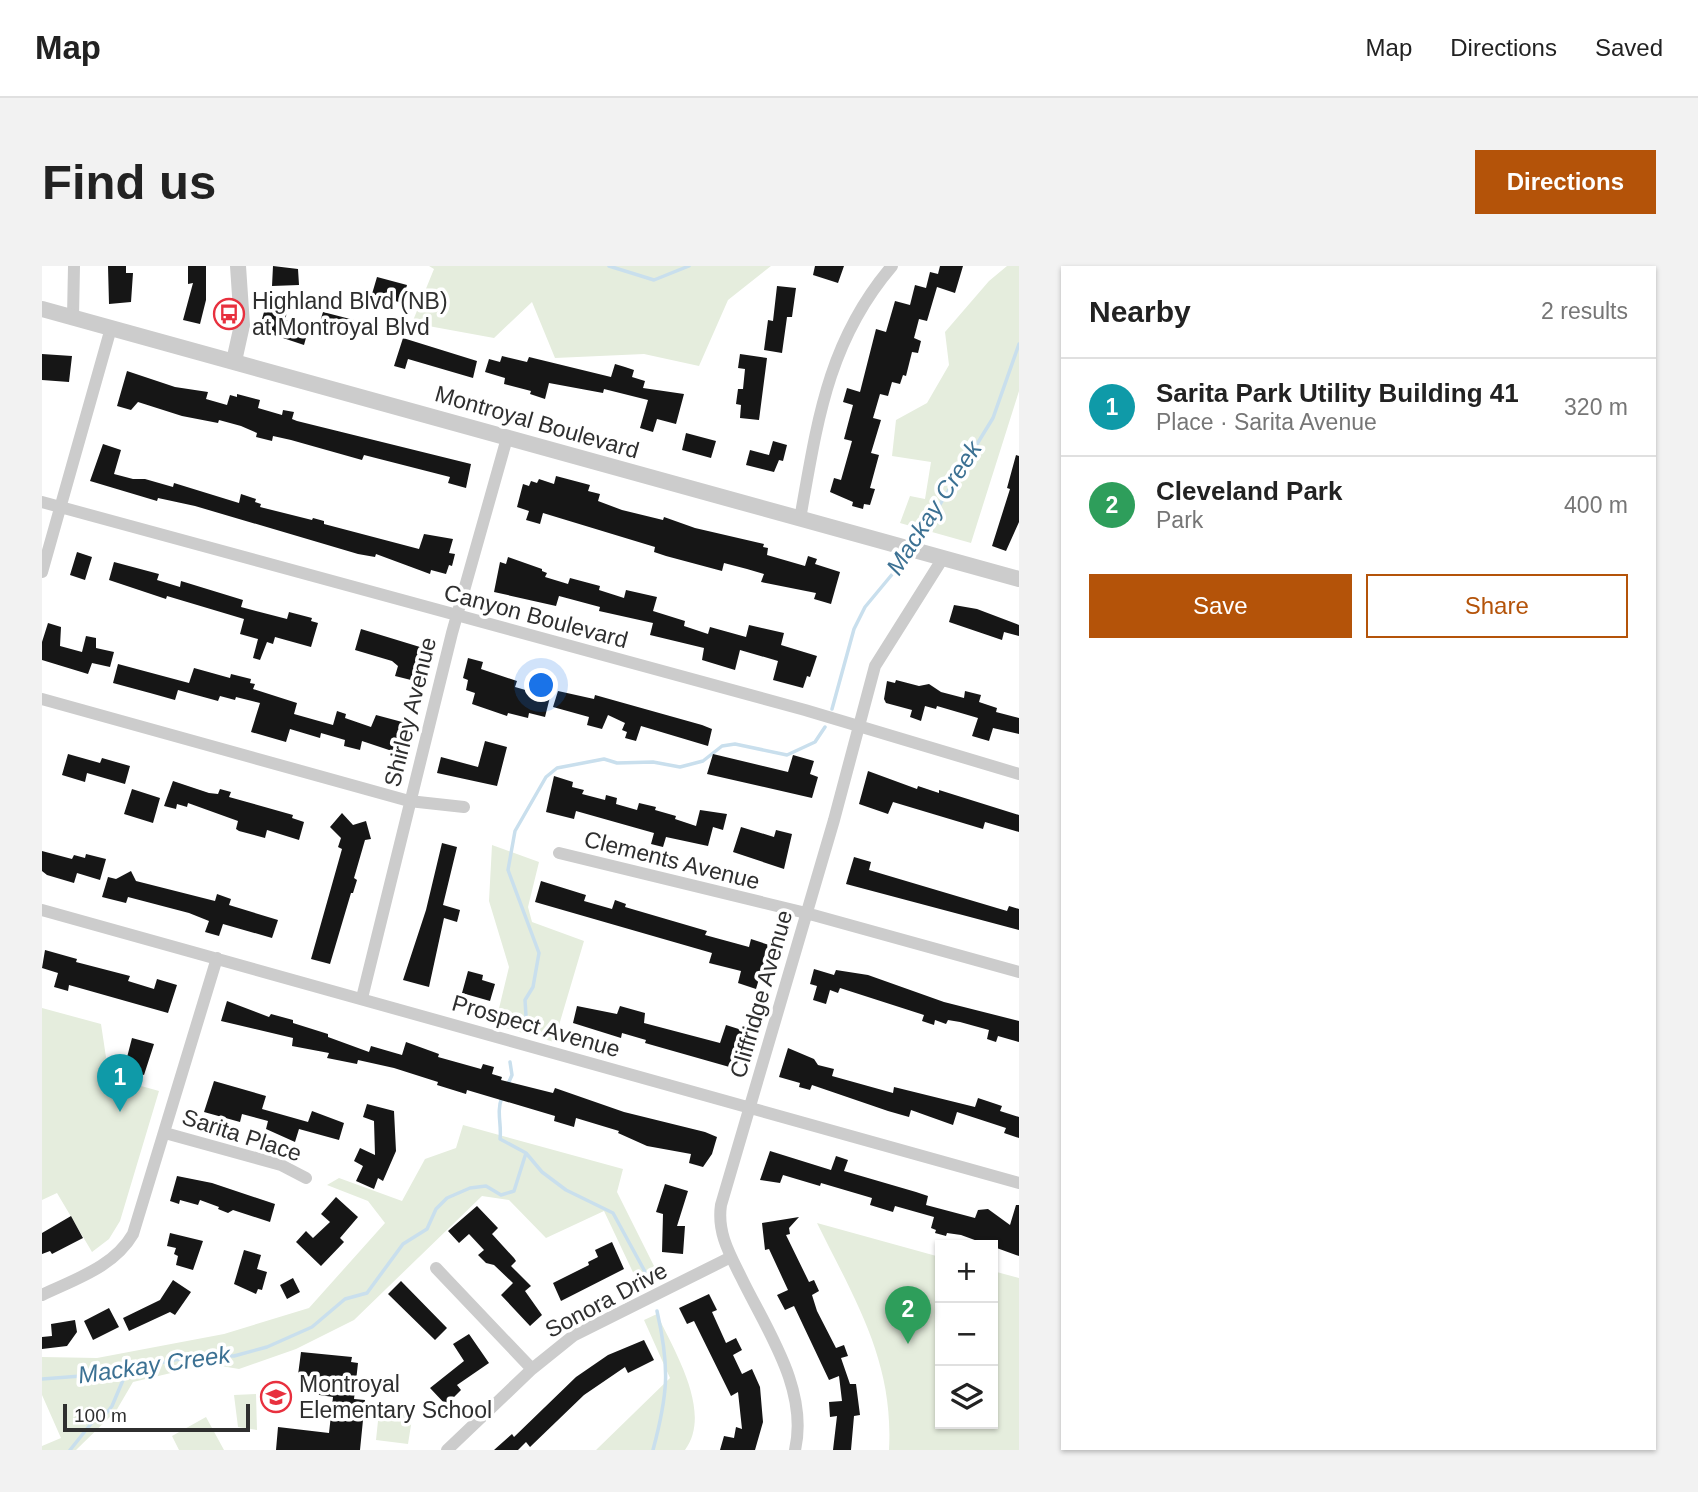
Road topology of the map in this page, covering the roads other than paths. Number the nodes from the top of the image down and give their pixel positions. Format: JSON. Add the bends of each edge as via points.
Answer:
{"nodes":[{"id":1,"x":74,"y":266,"type":"edge"},
{"id":2,"x":238,"y":266,"type":"edge"},
{"id":3,"x":892,"y":266,"type":"edge"},
{"id":4,"x":42,"y":309,"type":"edge"},
{"id":5,"x":73,"y":317,"type":"junction"},
{"id":6,"x":110,"y":328,"type":"junction"},
{"id":7,"x":234,"y":361,"type":"junction"},
{"id":8,"x":507,"y":438,"type":"junction"},
{"id":9,"x":42,"y":502,"type":"edge"},
{"id":10,"x":60,"y":507,"type":"junction"},
{"id":11,"x":800,"y":519,"type":"junction"},
{"id":12,"x":943,"y":558,"type":"junction"},
{"id":13,"x":42,"y":572,"type":"edge"},
{"id":14,"x":1019,"y":579,"type":"edge"},
{"id":15,"x":457,"y":617,"type":"junction"},
{"id":16,"x":42,"y":699,"type":"edge"},
{"id":17,"x":858,"y":727,"type":"junction"},
{"id":18,"x":1019,"y":774,"type":"edge"},
{"id":19,"x":409,"y":801,"type":"junction"},
{"id":20,"x":464,"y":807,"type":"dead end"},
{"id":21,"x":559,"y":853,"type":"dead end"},
{"id":22,"x":42,"y":910,"type":"edge"},
{"id":23,"x":806,"y":913,"type":"junction"},
{"id":24,"x":216,"y":958,"type":"junction"},
{"id":25,"x":1019,"y":972,"type":"edge"},
{"id":26,"x":362,"y":998,"type":"junction"},
{"id":27,"x":749,"y":1107,"type":"junction"},
{"id":28,"x":165,"y":1133,"type":"junction"},
{"id":29,"x":306,"y":1178,"type":"dead end"},
{"id":30,"x":1019,"y":1183,"type":"edge"},
{"id":31,"x":731,"y":1257,"type":"junction"},
{"id":32,"x":436,"y":1268,"type":"dead end"},
{"id":33,"x":42,"y":1295,"type":"edge"},
{"id":34,"x":532,"y":1369,"type":"junction"},
{"id":35,"x":447,"y":1450,"type":"edge"},
{"id":36,"x":795,"y":1450,"type":"edge"}],
"edges":[{"from":1,"to":5,"type":"street"},
{"from":2,"to":7,"type":"street","via":[[242,326]]},
{"from":3,"to":11,"type":"street","via":[[855,317],[828,379]]},
{"from":4,"to":5,"type":"street","name":"Montroyal Boulevard"},
{"from":5,"to":6,"type":"street","name":"Montroyal Boulevard"},
{"from":6,"to":7,"type":"street","name":"Montroyal Boulevard"},
{"from":6,"to":10,"type":"street"},
{"from":7,"to":8,"type":"street","name":"Montroyal Boulevard"},
{"from":8,"to":11,"type":"street","name":"Montroyal Boulevard"},
{"from":8,"to":15,"type":"street","name":"Shirley Avenue"},
{"from":9,"to":10,"type":"street","name":"Canyon Boulevard"},
{"from":10,"to":13,"type":"street"},
{"from":10,"to":15,"type":"street","name":"Canyon Boulevard"},
{"from":11,"to":12,"type":"street","name":"Montroyal Boulevard"},
{"from":12,"to":14,"type":"street","name":"Montroyal Boulevard"},
{"from":12,"to":17,"type":"street","name":"Cliffridge Avenue","via":[[875,666]]},
{"from":15,"to":17,"type":"street","name":"Canyon Boulevard"},
{"from":15,"to":19,"type":"street","name":"Shirley Avenue"},
{"from":16,"to":19,"type":"street"},
{"from":17,"to":18,"type":"street","name":"Canyon Boulevard"},
{"from":17,"to":23,"type":"street","name":"Cliffridge Avenue"},
{"from":19,"to":20,"type":"street"},
{"from":19,"to":26,"type":"street","name":"Shirley Avenue"},
{"from":21,"to":23,"type":"street","name":"Clements Avenue"},
{"from":22,"to":24,"type":"street","name":"Prospect Avenue"},
{"from":23,"to":25,"type":"street","name":"Clements Avenue"},
{"from":23,"to":27,"type":"street","name":"Cliffridge Avenue"},
{"from":24,"to":26,"type":"street","name":"Prospect Avenue"},
{"from":24,"to":28,"type":"street"},
{"from":26,"to":27,"type":"street","name":"Prospect Avenue"},
{"from":27,"to":30,"type":"street","name":"Prospect Avenue"},
{"from":27,"to":31,"type":"street","name":"Cliffridge Avenue","via":[[719,1215]]},
{"from":28,"to":29,"type":"street","name":"Sarita Place","via":[[281,1165]]},
{"from":28,"to":33,"type":"street","via":[[139,1221],[126,1246],[107,1263]]},
{"from":31,"to":34,"type":"street","name":"Sonora Drive","via":[[573,1336]]},
{"from":31,"to":36,"type":"street","name":"Cliffridge Avenue","via":[[787,1372],[797,1411]]},
{"from":32,"to":34,"type":"street"},
{"from":34,"to":35,"type":"street","name":"Sonora Drive"}]}
